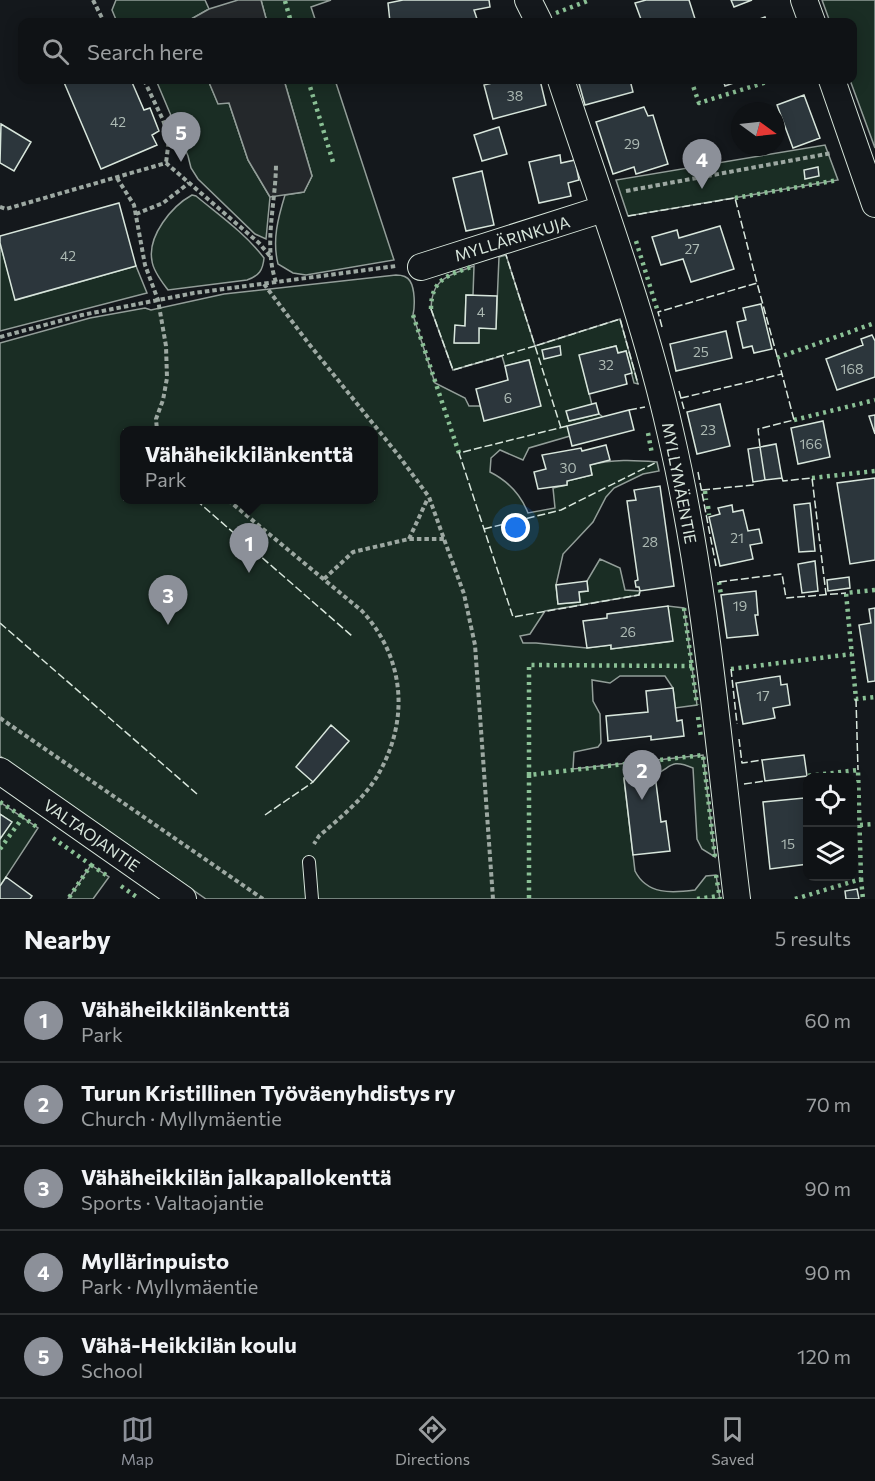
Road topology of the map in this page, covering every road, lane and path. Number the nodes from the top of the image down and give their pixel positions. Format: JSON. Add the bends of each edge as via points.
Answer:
{"nodes":[{"id":1,"x":93,"y":0,"type":"edge"},
{"id":2,"x":528,"y":0,"type":"edge"},
{"id":3,"x":804,"y":0,"type":"edge"},
{"id":4,"x":102,"y":18,"type":"edge"},
{"id":5,"x":537,"y":18,"type":"edge"},
{"id":6,"x":811,"y":18,"type":"edge"},
{"id":7,"x":146,"y":84,"type":"edge"},
{"id":8,"x":562,"y":84,"type":"edge"},
{"id":9,"x":833,"y":84,"type":"edge"},
{"id":10,"x":856,"y":148,"type":"junction"},
{"id":11,"x":166,"y":163,"type":"junction"},
{"id":12,"x":276,"y":164,"type":"dead end"},
{"id":13,"x":117,"y":177,"type":"junction"},
{"id":14,"x":189,"y":183,"type":"junction"},
{"id":15,"x":601,"y":203,"type":"junction"},
{"id":16,"x":875,"y":204,"type":"edge"},
{"id":17,"x":0,"y":207,"type":"edge"},
{"id":18,"x":136,"y":213,"type":"junction"},
{"id":19,"x":270,"y":256,"type":"junction"},
{"id":20,"x":421,"y":267,"type":"joint"},
{"id":21,"x":276,"y":282,"type":"junction"},
{"id":22,"x":264,"y":284,"type":"junction"},
{"id":23,"x":158,"y":300,"type":"junction"},
{"id":24,"x":0,"y":337,"type":"edge"},
{"id":25,"x":157,"y":426,"type":"edge"},
{"id":26,"x":375,"y":426,"type":"edge"},
{"id":27,"x":378,"y":430,"type":"edge"},
{"id":28,"x":429,"y":497,"type":"junction"},
{"id":29,"x":233,"y":504,"type":"edge"},
{"id":30,"x":410,"y":539,"type":"junction"},
{"id":31,"x":444,"y":539,"type":"junction"},
{"id":32,"x":324,"y":579,"type":"junction"},
{"id":33,"x":0,"y":718,"type":"edge"},
{"id":34,"x":0,"y":771,"type":"edge"},
{"id":35,"x":309,"y":862,"type":"joint"},
{"id":36,"x":183,"y":899,"type":"edge"},
{"id":37,"x":263,"y":899,"type":"edge"},
{"id":38,"x":312,"y":899,"type":"edge"},
{"id":39,"x":493,"y":899,"type":"edge"},
{"id":40,"x":737,"y":899,"type":"edge"}],
"edges":[{"from":1,"to":4,"type":"path"},
{"from":2,"to":5,"type":"street"},
{"from":3,"to":6,"type":"street"},
{"from":7,"to":11,"type":"path","via":[[169,139]]},
{"from":8,"to":15,"type":"street","name":"MYLLYMÄENTIE"},
{"from":9,"to":10,"type":"street"},
{"from":10,"to":15,"type":"path"},
{"from":10,"to":16,"type":"street"},
{"from":11,"to":13,"type":"path"},
{"from":11,"to":14,"type":"path"},
{"from":12,"to":19,"type":"path"},
{"from":13,"to":17,"type":"path","via":[[6,209]]},
{"from":13,"to":18,"type":"path"},
{"from":14,"to":18,"type":"path","via":[[163,203]]},
{"from":14,"to":19,"type":"path"},
{"from":15,"to":20,"type":"street","name":"MYLLÄRINKUJA"},
{"from":15,"to":40,"type":"street","name":"MYLLYMÄENTIE","via":[[657,380],[680,474],[703,613]]},
{"from":18,"to":23,"type":"path","via":[[145,265]]},
{"from":19,"to":21,"type":"path"},
{"from":20,"to":21,"type":"path","via":[[401,266]]},
{"from":21,"to":22,"type":"path"},
{"from":22,"to":23,"type":"path"},
{"from":22,"to":26,"type":"path"},
{"from":23,"to":24,"type":"path"},
{"from":23,"to":25,"type":"path","via":[[168,363]]},
{"from":27,"to":28,"type":"path"},
{"from":28,"to":30,"type":"path"},
{"from":28,"to":31,"type":"path"},
{"from":29,"to":32,"type":"path"},
{"from":30,"to":31,"type":"path"},
{"from":30,"to":32,"type":"path","via":[[353,552]]},
{"from":31,"to":39,"type":"path","via":[[464,594],[475,645]]},
{"from":32,"to":35,"type":"path","via":[[362,611],[386,642],[394,665],[398,704],[394,735],[379,774],[319,836]]},
{"from":33,"to":37,"type":"path"},
{"from":34,"to":36,"type":"street","name":"VALTAOJANTIE"},
{"from":35,"to":38,"type":"lane"}]}
